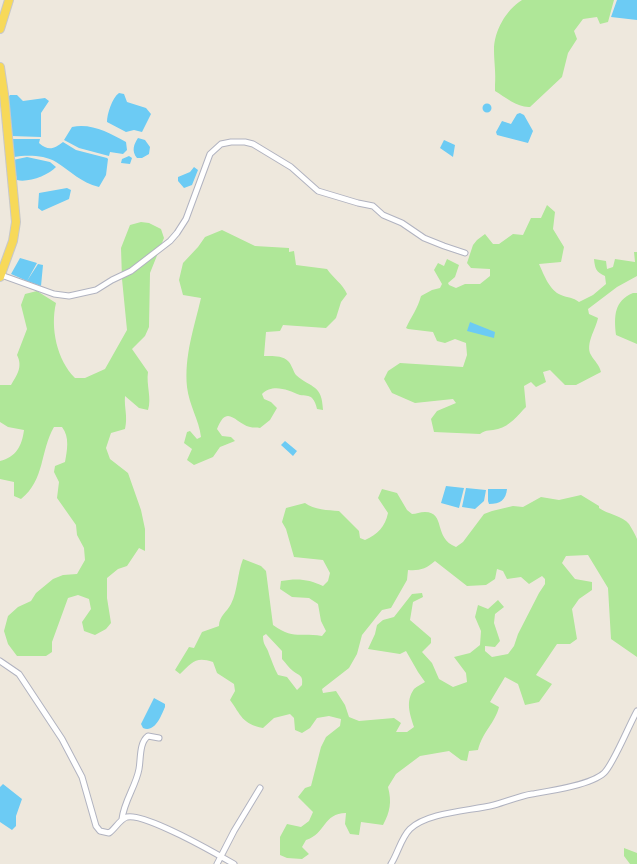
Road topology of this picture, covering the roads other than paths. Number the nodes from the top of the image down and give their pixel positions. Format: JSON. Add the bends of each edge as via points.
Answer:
{"nodes":[{"id":1,"x":9,"y":0,"type":"edge"},
{"id":2,"x":0,"y":29,"type":"edge"},
{"id":3,"x":0,"y":67,"type":"edge"},
{"id":4,"x":465,"y":253,"type":"dead end"},
{"id":5,"x":1,"y":276,"type":"edge"},
{"id":6,"x":0,"y":661,"type":"edge"},
{"id":7,"x":637,"y":712,"type":"edge"},
{"id":8,"x":159,"y":738,"type":"dead end"},
{"id":9,"x":260,"y":788,"type":"dead end"},
{"id":10,"x":122,"y":819,"type":"junction"},
{"id":11,"x":221,"y":856,"type":"junction"},
{"id":12,"x":217,"y":864,"type":"edge"},
{"id":13,"x":234,"y":864,"type":"edge"},
{"id":14,"x":391,"y":864,"type":"edge"}],
"edges":[{"from":1,"to":2,"type":"main road"},
{"from":3,"to":5,"type":"main road","via":[[16,222],[13,241]]},
{"from":4,"to":5,"type":"street","via":[[424,238],[402,223],[383,215],[373,206],[318,191],[292,167],[253,144],[231,142],[221,144],[210,154],[186,219],[177,233],[170,242],[131,271],[96,290],[69,296],[54,294]]},
{"from":6,"to":10,"type":"street","via":[[19,674],[62,739],[82,777],[96,826],[100,831],[108,833],[114,830]]},
{"from":7,"to":14,"type":"street","via":[[609,768],[598,777],[486,807],[441,815],[408,831]]},
{"from":8,"to":10,"type":"street","via":[[148,736],[142,744],[139,770]]},
{"from":9,"to":11,"type":"street"},
{"from":10,"to":11,"type":"street","via":[[135,817],[146,820]]},
{"from":11,"to":12,"type":"street"},
{"from":11,"to":13,"type":"street"}]}
